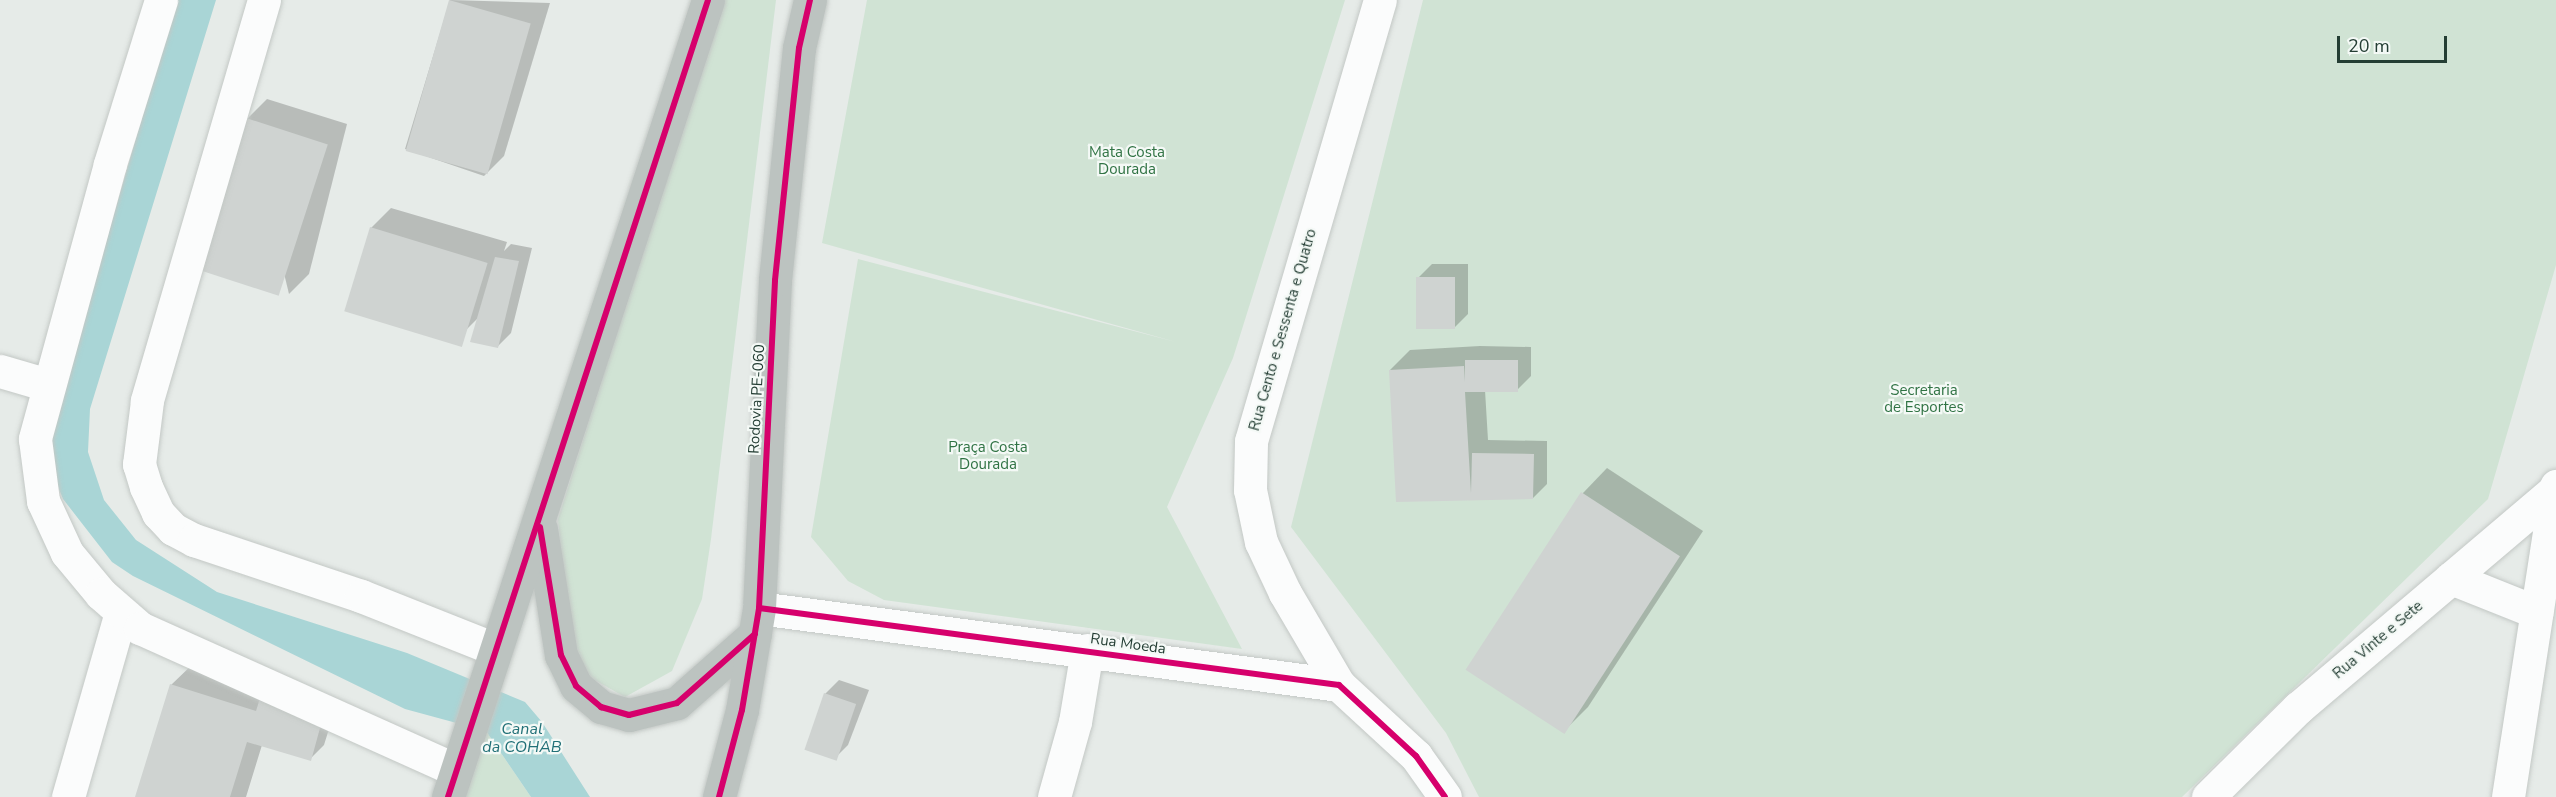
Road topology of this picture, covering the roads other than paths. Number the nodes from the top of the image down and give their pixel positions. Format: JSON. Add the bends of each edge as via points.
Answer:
{"nodes":[{"id":1,"x":161,"y":0,"type":"edge"},
{"id":2,"x":264,"y":0,"type":"edge"},
{"id":3,"x":708,"y":0,"type":"edge"},
{"id":4,"x":810,"y":0,"type":"edge"},
{"id":5,"x":1380,"y":0,"type":"edge"},
{"id":6,"x":0,"y":371,"type":"edge"},
{"id":7,"x":48,"y":385,"type":"junction"},
{"id":8,"x":2555,"y":489,"type":"edge"},
{"id":9,"x":540,"y":524,"type":"junction"},
{"id":10,"x":2451,"y":578,"type":"junction"},
{"id":11,"x":121,"y":612,"type":"junction"},
{"id":12,"x":2536,"y":612,"type":"junction"},
{"id":13,"x":757,"y":621,"type":"junction"},
{"id":14,"x":1086,"y":651,"type":"junction"},
{"id":15,"x":490,"y":663,"type":"junction"},
{"id":16,"x":1339,"y":685,"type":"junction"},
{"id":17,"x":452,"y":783,"type":"edge"},
{"id":18,"x":68,"y":797,"type":"edge"},
{"id":19,"x":719,"y":797,"type":"edge"},
{"id":20,"x":1054,"y":797,"type":"edge"},
{"id":21,"x":1445,"y":797,"type":"edge"},
{"id":22,"x":2208,"y":797,"type":"edge"},
{"id":23,"x":2508,"y":797,"type":"edge"}],
"edges":[{"from":1,"to":7,"type":"street"},
{"from":2,"to":15,"type":"street","via":[[147,401],[139,464],[146,487],[158,513],[173,529],[194,540],[361,596]]},
{"from":3,"to":9,"type":"highway"},
{"from":4,"to":13,"type":"highway","name":"Rodovia PE-060","via":[[799,48],[775,280]]},
{"from":5,"to":16,"type":"street","name":"Rua Cento e Sessenta e Quatro","via":[[1251,441],[1250,490],[1261,542],[1285,593]]},
{"from":6,"to":7,"type":"street"},
{"from":7,"to":11,"type":"street","via":[[35,440],[43,501],[67,553]]},
{"from":8,"to":10,"type":"street","name":"Rua Vinte e Sete"},
{"from":8,"to":12,"type":"street"},
{"from":9,"to":13,"type":"highway","via":[[561,655],[576,686],[601,707],[629,715],[677,704]]},
{"from":9,"to":15,"type":"highway"},
{"from":10,"to":12,"type":"street"},
{"from":10,"to":22,"type":"street","name":"Rua Vinte e Sete","via":[[2298,708]]},
{"from":11,"to":17,"type":"street","via":[[140,628]]},
{"from":11,"to":18,"type":"street"},
{"from":12,"to":23,"type":"street"},
{"from":13,"to":14,"type":"street","name":"Rua Moeda"},
{"from":13,"to":19,"type":"highway","name":"Rodovia PE-060","via":[[729,768]]},
{"from":14,"to":16,"type":"street","name":"Rua Moeda"},
{"from":14,"to":20,"type":"street","via":[[1075,722]]},
{"from":15,"to":17,"type":"highway"},
{"from":16,"to":21,"type":"street","via":[[1416,756]]}]}
